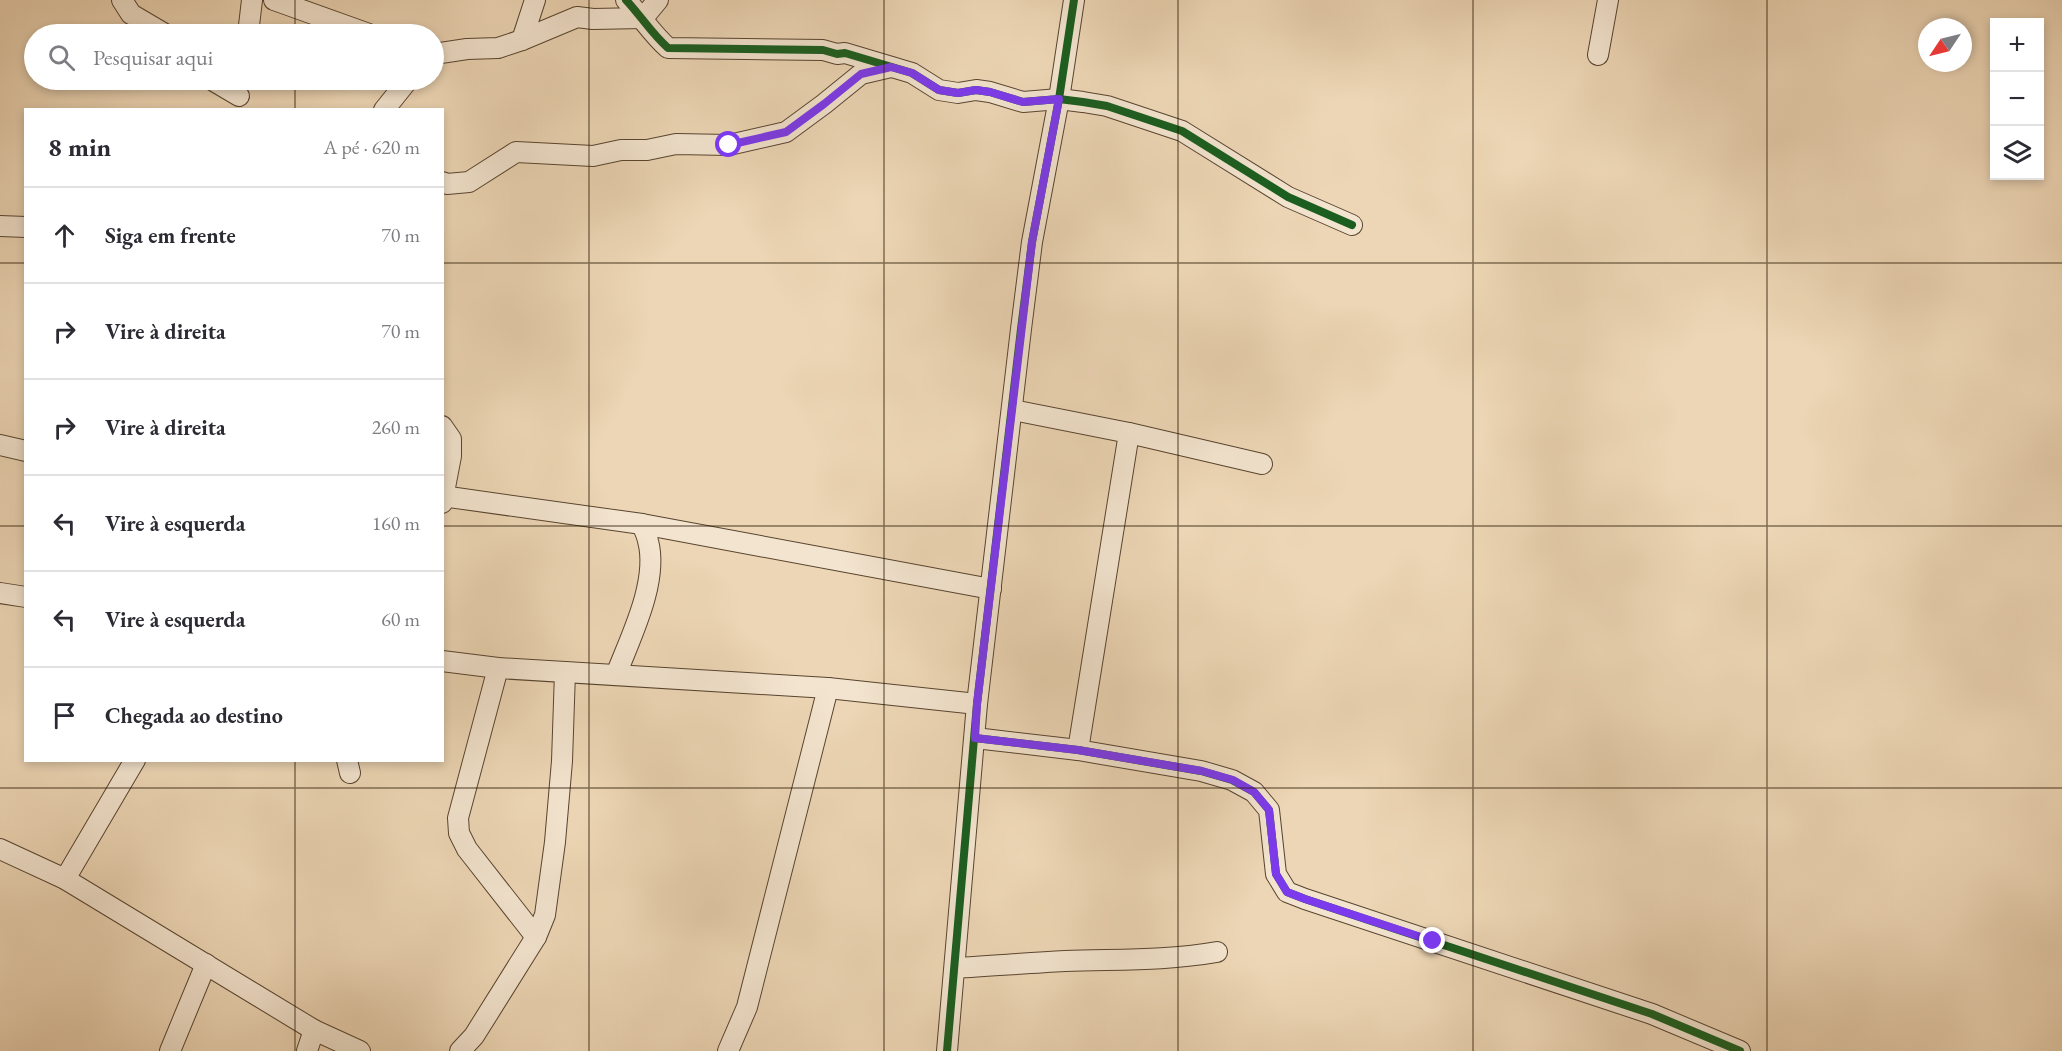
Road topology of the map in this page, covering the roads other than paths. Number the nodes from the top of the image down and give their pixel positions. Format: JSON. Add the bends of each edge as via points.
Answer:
{"nodes":[{"id":1,"x":122,"y":0,"type":"edge"},
{"id":2,"x":252,"y":0,"type":"edge"},
{"id":3,"x":274,"y":0,"type":"edge"},
{"id":4,"x":535,"y":0,"type":"edge"},
{"id":5,"x":626,"y":0,"type":"edge"},
{"id":6,"x":658,"y":0,"type":"edge"},
{"id":7,"x":1074,"y":0,"type":"edge"},
{"id":8,"x":1608,"y":0,"type":"edge"},
{"id":9,"x":643,"y":18,"type":"junction"},
{"id":10,"x":148,"y":24,"type":"edge"},
{"id":11,"x":249,"y":24,"type":"edge"},
{"id":12,"x":341,"y":24,"type":"edge"},
{"id":13,"x":522,"y":40,"type":"junction"},
{"id":14,"x":444,"y":52,"type":"edge"},
{"id":15,"x":1598,"y":55,"type":"dead end"},
{"id":16,"x":891,"y":67,"type":"junction"},
{"id":17,"x":400,"y":90,"type":"edge"},
{"id":18,"x":1059,"y":99,"type":"junction"},
{"id":19,"x":386,"y":108,"type":"edge"},
{"id":20,"x":444,"y":183,"type":"edge"},
{"id":21,"x":1352,"y":225,"type":"dead end"},
{"id":22,"x":0,"y":226,"type":"edge"},
{"id":23,"x":24,"y":227,"type":"edge"},
{"id":24,"x":1013,"y":410,"type":"junction"},
{"id":25,"x":444,"y":429,"type":"edge"},
{"id":26,"x":1129,"y":433,"type":"junction"},
{"id":27,"x":0,"y":445,"type":"edge"},
{"id":28,"x":24,"y":450,"type":"edge"},
{"id":29,"x":1262,"y":464,"type":"dead end"},
{"id":30,"x":444,"y":490,"type":"edge"},
{"id":31,"x":444,"y":496,"type":"edge"},
{"id":32,"x":642,"y":524,"type":"junction"},
{"id":33,"x":991,"y":589,"type":"junction"},
{"id":34,"x":0,"y":593,"type":"edge"},
{"id":35,"x":24,"y":597,"type":"edge"},
{"id":36,"x":444,"y":661,"type":"edge"},
{"id":37,"x":498,"y":668,"type":"junction"},
{"id":38,"x":566,"y":672,"type":"junction"},
{"id":39,"x":616,"y":675,"type":"junction"},
{"id":40,"x":828,"y":688,"type":"junction"},
{"id":41,"x":977,"y":704,"type":"junction"},
{"id":42,"x":975,"y":738,"type":"junction"},
{"id":43,"x":1078,"y":750,"type":"junction"},
{"id":44,"x":134,"y":762,"type":"edge"},
{"id":45,"x":0,"y":849,"type":"edge"},
{"id":46,"x":65,"y":879,"type":"junction"},
{"id":47,"x":536,"y":937,"type":"junction"},
{"id":48,"x":1217,"y":952,"type":"dead end"},
{"id":49,"x":206,"y":964,"type":"junction"},
{"id":50,"x":955,"y":968,"type":"junction"},
{"id":51,"x":314,"y":1030,"type":"junction"},
{"id":52,"x":170,"y":1051,"type":"edge"},
{"id":53,"x":307,"y":1051,"type":"edge"},
{"id":54,"x":360,"y":1051,"type":"edge"},
{"id":55,"x":460,"y":1051,"type":"edge"},
{"id":56,"x":728,"y":1051,"type":"edge"},
{"id":57,"x":947,"y":1051,"type":"edge"},
{"id":58,"x":1740,"y":1051,"type":"edge"}],
"edges":[{"from":1,"to":10,"type":"street","via":[[131,14]]},
{"from":2,"to":11,"type":"street"},
{"from":3,"to":12,"type":"street"},
{"from":4,"to":13,"type":"street"},
{"from":5,"to":9,"type":"street"},
{"from":6,"to":9,"type":"street"},
{"from":7,"to":18,"type":"street"},
{"from":8,"to":15,"type":"street"},
{"from":9,"to":13,"type":"street","via":[[577,16]]},
{"from":9,"to":16,"type":"street","via":[[652,34],[668,48],[823,50]]},
{"from":13,"to":14,"type":"street","via":[[498,48]]},
{"from":16,"to":18,"type":"street","via":[[912,73],[939,90],[976,90],[1023,102]]},
{"from":16,"to":20,"type":"street","via":[[861,74],[786,132],[729,145],[676,144],[593,156],[516,152],[469,182]]},
{"from":17,"to":19,"type":"street"},
{"from":18,"to":21,"type":"street","via":[[1107,106],[1182,131],[1288,197]]},
{"from":18,"to":24,"type":"street","via":[[1032,242]]},
{"from":22,"to":23,"type":"street"},
{"from":24,"to":26,"type":"street"},
{"from":24,"to":33,"type":"street"},
{"from":25,"to":30,"type":"street","via":[[451,439],[451,448]]},
{"from":26,"to":29,"type":"street"},
{"from":26,"to":43,"type":"street"},
{"from":27,"to":28,"type":"street"},
{"from":31,"to":32,"type":"street"},
{"from":32,"to":33,"type":"street"},
{"from":32,"to":39,"type":"street","via":[[648,541],[650,572],[644,601]]},
{"from":33,"to":41,"type":"street"},
{"from":34,"to":35,"type":"street"},
{"from":36,"to":37,"type":"street"},
{"from":37,"to":38,"type":"street"},
{"from":37,"to":47,"type":"street","via":[[458,818],[459,833],[467,849]]},
{"from":38,"to":39,"type":"street"},
{"from":38,"to":47,"type":"street","via":[[555,842],[545,915]]},
{"from":39,"to":40,"type":"street"},
{"from":40,"to":41,"type":"street"},
{"from":40,"to":56,"type":"street","via":[[747,1007]]},
{"from":41,"to":42,"type":"street"},
{"from":42,"to":43,"type":"street"},
{"from":42,"to":50,"type":"street"},
{"from":43,"to":58,"type":"street","via":[[1202,771],[1233,780],[1254,792],[1269,810],[1276,874],[1287,892],[1652,1014]]},
{"from":44,"to":46,"type":"street"},
{"from":45,"to":46,"type":"street"},
{"from":46,"to":49,"type":"street"},
{"from":47,"to":55,"type":"street","via":[[474,1036]]},
{"from":48,"to":50,"type":"street","via":[[1146,960]]},
{"from":49,"to":51,"type":"street"},
{"from":49,"to":52,"type":"street"},
{"from":50,"to":57,"type":"street"},
{"from":51,"to":53,"type":"street"},
{"from":51,"to":54,"type":"street"}]}
